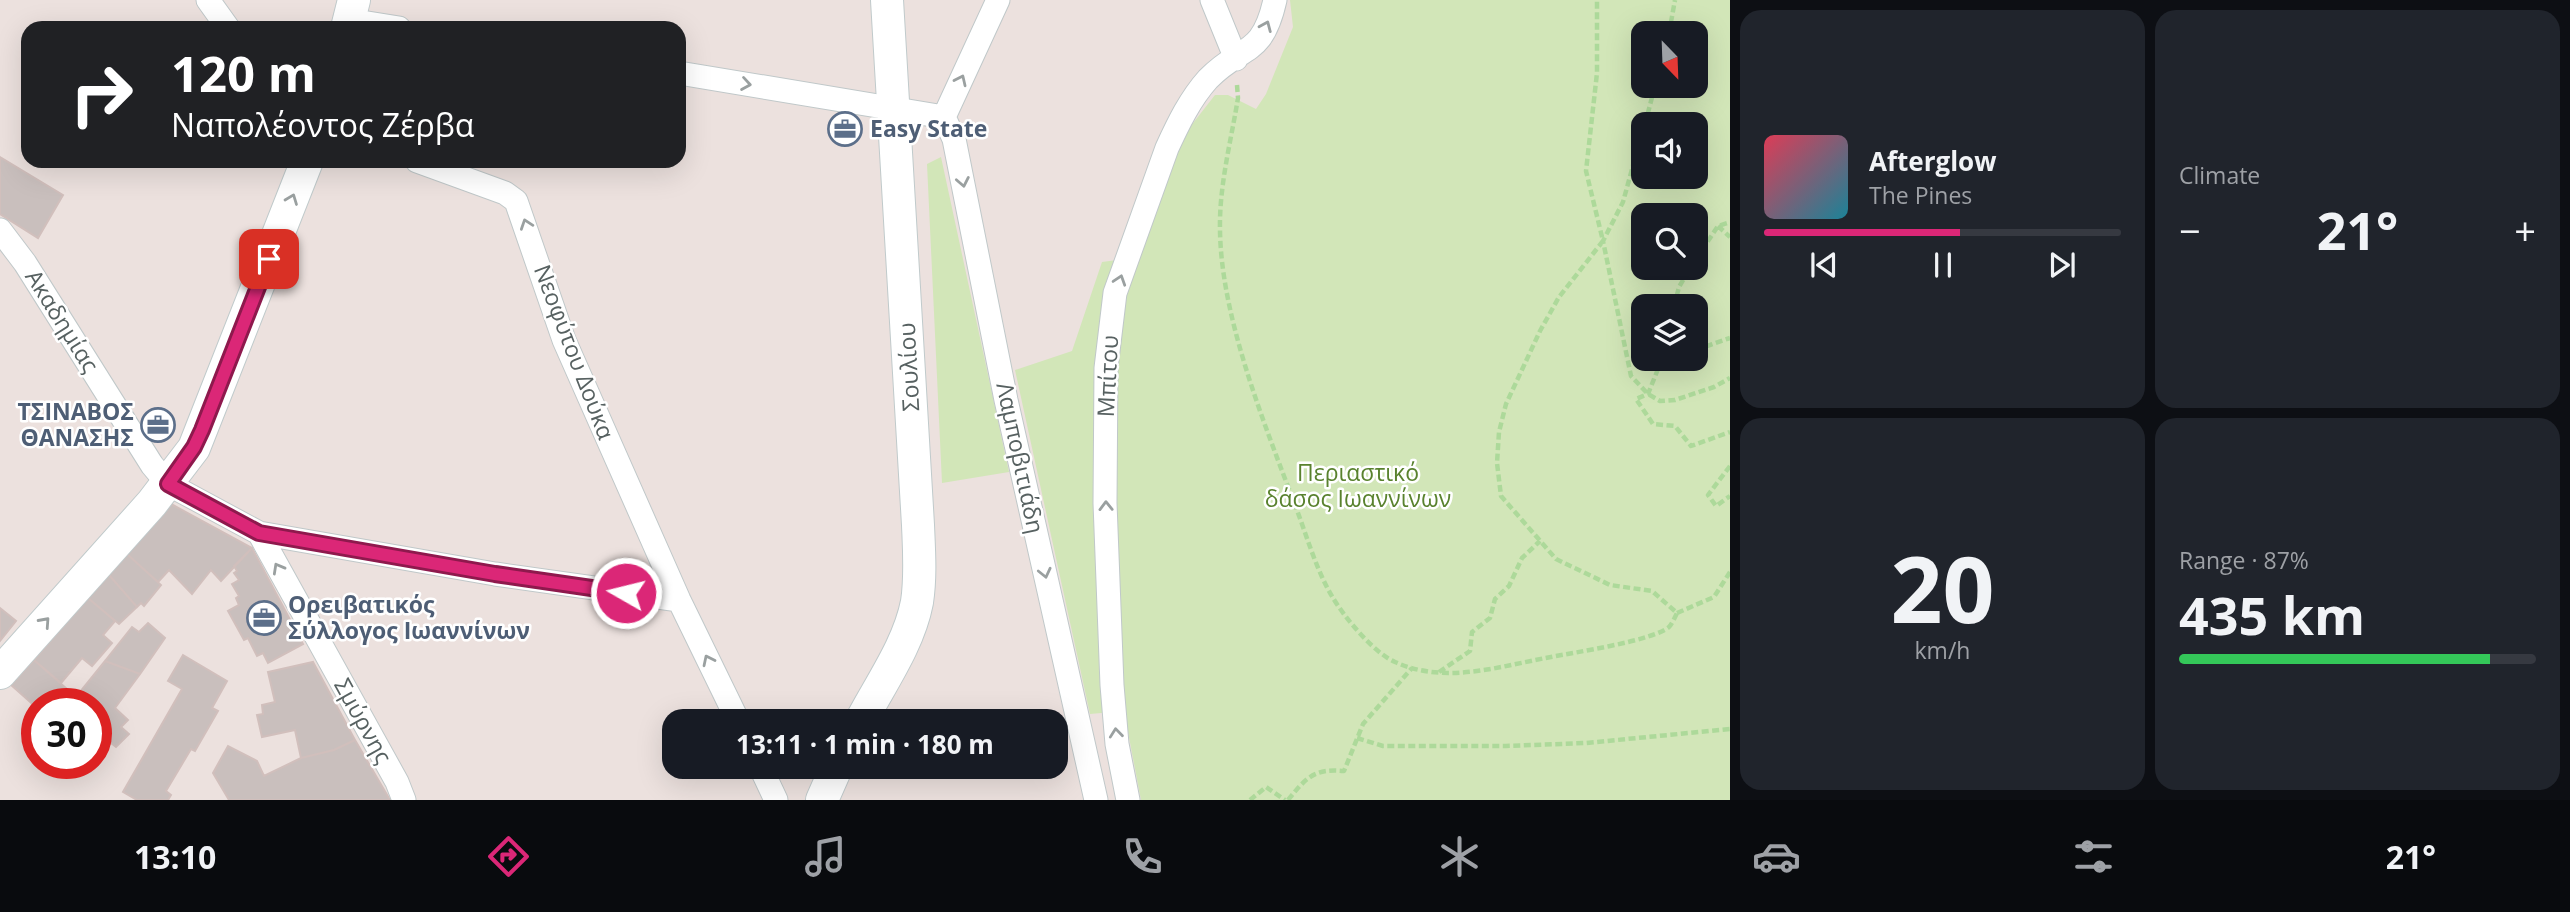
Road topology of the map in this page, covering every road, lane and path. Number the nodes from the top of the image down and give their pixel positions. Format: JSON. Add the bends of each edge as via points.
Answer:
{"nodes":[{"id":1,"x":208,"y":0,"type":"edge"},
{"id":2,"x":887,"y":0,"type":"edge"},
{"id":3,"x":998,"y":0,"type":"edge"},
{"id":4,"x":1212,"y":0,"type":"edge"},
{"id":5,"x":1275,"y":0,"type":"edge"},
{"id":6,"x":1597,"y":0,"type":"edge"},
{"id":7,"x":1675,"y":0,"type":"edge"},
{"id":8,"x":350,"y":16,"type":"edge"},
{"id":9,"x":223,"y":21,"type":"edge"},
{"id":10,"x":370,"y":21,"type":"edge"},
{"id":11,"x":1671,"y":21,"type":"edge"},
{"id":12,"x":1236,"y":59,"type":"junction"},
{"id":13,"x":686,"y":74,"type":"edge"},
{"id":14,"x":894,"y":107,"type":"junction"},
{"id":15,"x":944,"y":117,"type":"junction"},
{"id":16,"x":304,"y":168,"type":"edge"},
{"id":17,"x":436,"y":168,"type":"edge"},
{"id":18,"x":1631,"y":173,"type":"edge"},
{"id":19,"x":1730,"y":222,"type":"edge"},
{"id":20,"x":1718,"y":226,"type":"junction"},
{"id":21,"x":0,"y":230,"type":"edge"},
{"id":22,"x":1730,"y":237,"type":"edge"},
{"id":23,"x":1603,"y":241,"type":"junction"},
{"id":24,"x":1708,"y":241,"type":"edge"},
{"id":25,"x":1730,"y":338,"type":"edge"},
{"id":26,"x":1708,"y":346,"type":"edge"},
{"id":27,"x":1657,"y":371,"type":"edge"},
{"id":28,"x":1730,"y":379,"type":"edge"},
{"id":29,"x":1648,"y":394,"type":"junction"},
{"id":30,"x":1730,"y":432,"type":"edge"},
{"id":31,"x":1730,"y":466,"type":"edge"},
{"id":32,"x":168,"y":484,"type":"junction"},
{"id":33,"x":1730,"y":495,"type":"edge"},
{"id":34,"x":259,"y":533,"type":"junction"},
{"id":35,"x":1539,"y":541,"type":"junction"},
{"id":36,"x":1730,"y":572,"type":"edge"},
{"id":37,"x":1730,"y":585,"type":"edge"},
{"id":38,"x":1721,"y":586,"type":"junction"},
{"id":39,"x":679,"y":600,"type":"junction"},
{"id":40,"x":1677,"y":613,"type":"junction"},
{"id":41,"x":1412,"y":668,"type":"junction"},
{"id":42,"x":0,"y":673,"type":"edge"},
{"id":43,"x":1437,"y":674,"type":"junction"},
{"id":44,"x":732,"y":709,"type":"edge"},
{"id":45,"x":867,"y":709,"type":"edge"},
{"id":46,"x":1730,"y":729,"type":"edge"},
{"id":47,"x":1357,"y":738,"type":"junction"},
{"id":48,"x":766,"y":779,"type":"edge"},
{"id":49,"x":829,"y":779,"type":"edge"},
{"id":50,"x":818,"y":798,"type":"edge"},
{"id":51,"x":404,"y":800,"type":"edge"},
{"id":52,"x":776,"y":800,"type":"edge"},
{"id":53,"x":1096,"y":800,"type":"edge"},
{"id":54,"x":1128,"y":800,"type":"edge"},
{"id":55,"x":1251,"y":800,"type":"edge"},
{"id":56,"x":1286,"y":800,"type":"edge"}],
"edges":[{"from":1,"to":9,"type":"street"},
{"from":2,"to":14,"type":"main road","name":"Σουλίου"},
{"from":15,"to":3,"type":"street","one_way":true},
{"from":4,"to":12,"type":"street"},
{"from":12,"to":5,"type":"street","name":"Μπίτου","one_way":true,"via":[[1261,38]]},
{"from":6,"to":23,"type":"path","via":[[1597,73],[1586,171]]},
{"from":7,"to":11,"type":"path"},
{"from":8,"to":10,"type":"street"},
{"from":12,"to":41,"type":"path","via":[[1238,98],[1220,229],[1224,272],[1248,374],[1333,598],[1371,644],[1393,662]]},
{"from":54,"to":12,"type":"street","name":"Μπίτου","one_way":true,"via":[[1114,720],[1107,586],[1105,401],[1110,327],[1115,293],[1177,126],[1203,85]]},
{"from":13,"to":14,"type":"street","one_way":true},
{"from":14,"to":15,"type":"street"},
{"from":14,"to":45,"type":"main road","name":"Σουλίου","via":[[919,589],[908,630]]},
{"from":15,"to":53,"type":"street","name":"Λαμποβιτιάδη","one_way":true,"via":[[954,139],[1006,400]]},
{"from":32,"to":16,"type":"main road","one_way":true,"via":[[202,430]]},
{"from":39,"to":17,"type":"street","name":"Νεοφύτου Δούκα","one_way":true,"via":[[564,340],[516,201]]},
{"from":18,"to":23,"type":"path","via":[[1623,202]]},
{"from":19,"to":20,"type":"path"},
{"from":20,"to":22,"type":"path"},
{"from":20,"to":24,"type":"path"},
{"from":21,"to":32,"type":"street","name":"Ακαδημίας"},
{"from":23,"to":29,"type":"path","via":[[1626,361],[1631,376]]},
{"from":23,"to":35,"type":"path","via":[[1559,297],[1540,331],[1506,404],[1499,432],[1501,496]]},
{"from":25,"to":26,"type":"path"},
{"from":27,"to":29,"type":"path"},
{"from":28,"to":29,"type":"path","via":[[1675,400],[1660,401]]},
{"from":29,"to":30,"type":"path","via":[[1636,399],[1653,424],[1675,426],[1691,446]]},
{"from":31,"to":33,"type":"path","via":[[1707,495],[1716,506]]},
{"from":32,"to":34,"type":"street"},
{"from":42,"to":32,"type":"main road","one_way":true},
{"from":34,"to":39,"type":"street"},
{"from":51,"to":34,"type":"street","name":"Σμύρνης","one_way":true},
{"from":35,"to":40,"type":"path","via":[[1556,559],[1611,584],[1652,591]]},
{"from":35,"to":43,"type":"path","via":[[1522,558],[1509,586],[1494,598],[1490,618],[1472,632],[1469,652]]},
{"from":36,"to":38,"type":"path"},
{"from":37,"to":38,"type":"path"},
{"from":38,"to":40,"type":"path","via":[[1714,597]]},
{"from":44,"to":39,"type":"street","name":"Νεοφύτου Δούκα","one_way":true},
{"from":40,"to":43,"type":"path","via":[[1670,626],[1654,634],[1608,647]]},
{"from":41,"to":43,"type":"path"},
{"from":41,"to":47,"type":"path","via":[[1363,724]]},
{"from":46,"to":47,"type":"path","via":[[1506,746],[1383,746]]},
{"from":47,"to":56,"type":"path","via":[[1344,771],[1325,769],[1303,782]]},
{"from":48,"to":52,"type":"street"},
{"from":49,"to":50,"type":"main road"},
{"from":55,"to":56,"type":"path","via":[[1266,787]]}]}
